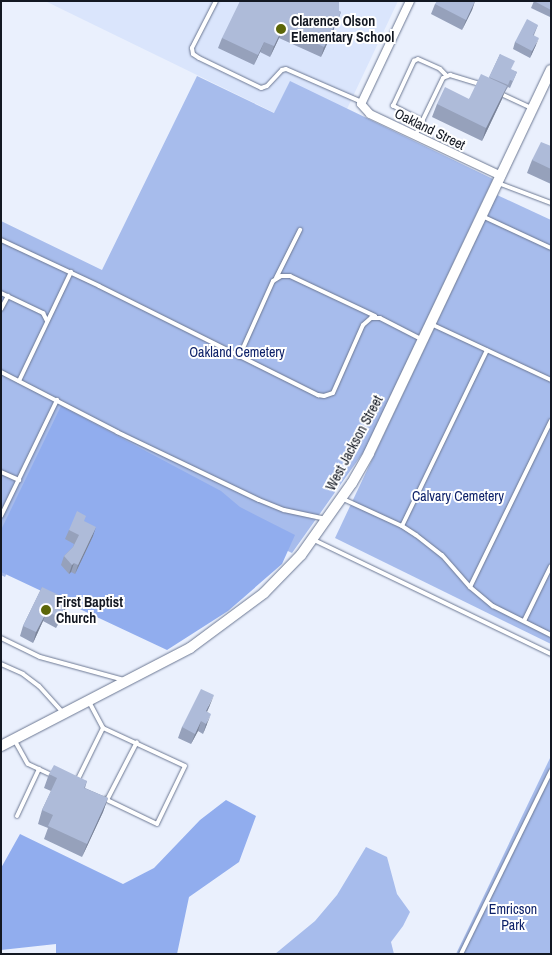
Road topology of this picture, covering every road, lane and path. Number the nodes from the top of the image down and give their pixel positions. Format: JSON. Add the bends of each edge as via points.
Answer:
{"nodes":[{"id":1,"x":216,"y":1,"type":"edge"},
{"id":2,"x":410,"y":1,"type":"edge"},
{"id":3,"x":551,"y":70,"type":"edge"},
{"id":4,"x":447,"y":76,"type":"junction"},
{"id":5,"x":480,"y":85,"type":"edge"},
{"id":6,"x":498,"y":93,"type":"edge"},
{"id":7,"x":364,"y":98,"type":"junction"},
{"id":8,"x":532,"y":109,"type":"junction"},
{"id":9,"x":423,"y":121,"type":"junction"},
{"id":10,"x":416,"y":136,"type":"junction"},
{"id":11,"x":499,"y":180,"type":"junction"},
{"id":12,"x":551,"y":203,"type":"edge"},
{"id":13,"x":482,"y":216,"type":"junction"},
{"id":14,"x":300,"y":230,"type":"dead end"},
{"id":15,"x":1,"y":240,"type":"edge"},
{"id":16,"x":551,"y":248,"type":"edge"},
{"id":17,"x":71,"y":272,"type":"junction"},
{"id":18,"x":276,"y":278,"type":"junction"},
{"id":19,"x":1,"y":294,"type":"edge"},
{"id":20,"x":8,"y":296,"type":"junction"},
{"id":21,"x":1,"y":309,"type":"edge"},
{"id":22,"x":380,"y":318,"type":"junction"},
{"id":23,"x":47,"y":322,"type":"junction"},
{"id":24,"x":429,"y":323,"type":"junction"},
{"id":25,"x":421,"y":339,"type":"junction"},
{"id":26,"x":488,"y":350,"type":"junction"},
{"id":27,"x":239,"y":357,"type":"junction"},
{"id":28,"x":1,"y":372,"type":"edge"},
{"id":29,"x":551,"y":380,"type":"edge"},
{"id":30,"x":19,"y":381,"type":"junction"},
{"id":31,"x":57,"y":400,"type":"junction"},
{"id":32,"x":551,"y":421,"type":"edge"},
{"id":33,"x":1,"y":472,"type":"edge"},
{"id":34,"x":19,"y":480,"type":"junction"},
{"id":35,"x":342,"y":498,"type":"junction"},
{"id":36,"x":1,"y":516,"type":"edge"},
{"id":37,"x":327,"y":519,"type":"junction"},
{"id":38,"x":402,"y":526,"type":"junction"},
{"id":39,"x":312,"y":540,"type":"junction"},
{"id":40,"x":551,"y":566,"type":"edge"},
{"id":41,"x":470,"y":587,"type":"junction"},
{"id":42,"x":524,"y":622,"type":"junction"},
{"id":43,"x":551,"y":635,"type":"edge"},
{"id":44,"x":1,"y":638,"type":"edge"},
{"id":45,"x":551,"y":654,"type":"edge"},
{"id":46,"x":1,"y":664,"type":"edge"},
{"id":47,"x":127,"y":680,"type":"junction"},
{"id":48,"x":88,"y":700,"type":"junction"},
{"id":49,"x":63,"y":714,"type":"junction"},
{"id":50,"x":103,"y":728,"type":"junction"},
{"id":51,"x":14,"y":739,"type":"junction"},
{"id":52,"x":136,"y":742,"type":"junction"},
{"id":53,"x":1,"y":746,"type":"edge"},
{"id":54,"x":39,"y":769,"type":"junction"},
{"id":55,"x":551,"y":771,"type":"edge"},
{"id":56,"x":58,"y":777,"type":"edge"},
{"id":57,"x":76,"y":785,"type":"edge"},
{"id":58,"x":100,"y":796,"type":"edge"},
{"id":59,"x":107,"y":800,"type":"junction"},
{"id":60,"x":17,"y":816,"type":"dead end"},
{"id":61,"x":460,"y":954,"type":"edge"}],
"edges":[{"from":1,"to":7,"type":"lane","via":[[192,48],[193,54],[199,58],[261,88],[286,69]]},
{"from":2,"to":7,"type":"street"},
{"from":3,"to":8,"type":"street","name":"West Jackson Street"},
{"from":4,"to":5,"type":"lane"},
{"from":4,"to":9,"type":"lane","via":[[443,78]]},
{"from":4,"to":9,"type":"lane","via":[[418,59],[414,61],[393,106]]},
{"from":6,"to":8,"type":"lane"},
{"from":7,"to":10,"type":"street","name":"Oakland Street","via":[[370,114]]},
{"from":8,"to":11,"type":"street","name":"West Jackson Street"},
{"from":9,"to":10,"type":"lane"},
{"from":10,"to":11,"type":"street","name":"Oakland Street"},
{"from":11,"to":12,"type":"lane"},
{"from":11,"to":13,"type":"street","name":"West Jackson Street"},
{"from":13,"to":16,"type":"lane"},
{"from":13,"to":24,"type":"street","name":"West Jackson Street"},
{"from":14,"to":18,"type":"lane"},
{"from":15,"to":17,"type":"lane"},
{"from":17,"to":23,"type":"lane"},
{"from":17,"to":27,"type":"lane"},
{"from":18,"to":22,"type":"lane","via":[[290,276]]},
{"from":18,"to":27,"type":"lane"},
{"from":19,"to":20,"type":"lane"},
{"from":20,"to":21,"type":"lane"},
{"from":20,"to":23,"type":"lane","via":[[43,313]]},
{"from":22,"to":25,"type":"lane"},
{"from":22,"to":27,"type":"lane","via":[[371,318],[363,325],[336,388],[329,396],[318,395]]},
{"from":23,"to":30,"type":"lane"},
{"from":24,"to":25,"type":"street","name":"West Jackson Street"},
{"from":24,"to":26,"type":"lane"},
{"from":25,"to":35,"type":"street","name":"West Jackson Street","via":[[368,453]]},
{"from":26,"to":29,"type":"lane"},
{"from":26,"to":38,"type":"lane"},
{"from":28,"to":30,"type":"lane"},
{"from":30,"to":31,"type":"lane"},
{"from":31,"to":34,"type":"lane"},
{"from":31,"to":37,"type":"lane","via":[[259,500],[284,510]]},
{"from":32,"to":41,"type":"lane"},
{"from":33,"to":34,"type":"lane"},
{"from":34,"to":36,"type":"lane"},
{"from":35,"to":37,"type":"street","name":"West Jackson Street"},
{"from":35,"to":38,"type":"lane"},
{"from":37,"to":39,"type":"street","name":"West Jackson Street"},
{"from":38,"to":41,"type":"lane","via":[[442,555]]},
{"from":39,"to":45,"type":"lane"},
{"from":39,"to":47,"type":"street","name":"West Jackson Street","via":[[264,593],[229,620],[190,648]]},
{"from":40,"to":42,"type":"lane"},
{"from":41,"to":42,"type":"lane","via":[[493,606]]},
{"from":42,"to":43,"type":"lane"},
{"from":44,"to":47,"type":"lane","via":[[40,657]]},
{"from":46,"to":49,"type":"lane","via":[[39,686]]},
{"from":47,"to":48,"type":"street","name":"West Jackson Street"},
{"from":48,"to":49,"type":"street","name":"West Jackson Street"},
{"from":48,"to":50,"type":"lane"},
{"from":49,"to":51,"type":"street","name":"West Jackson Street"},
{"from":50,"to":52,"type":"lane"},
{"from":50,"to":57,"type":"lane"},
{"from":51,"to":53,"type":"street","name":"West Jackson Street"},
{"from":51,"to":54,"type":"lane","via":[[28,764]]},
{"from":52,"to":59,"type":"lane"},
{"from":52,"to":59,"type":"lane","via":[[185,766],[157,824]]},
{"from":54,"to":56,"type":"lane"},
{"from":54,"to":60,"type":"lane"},
{"from":55,"to":61,"type":"lane"},
{"from":58,"to":59,"type":"lane"}]}
